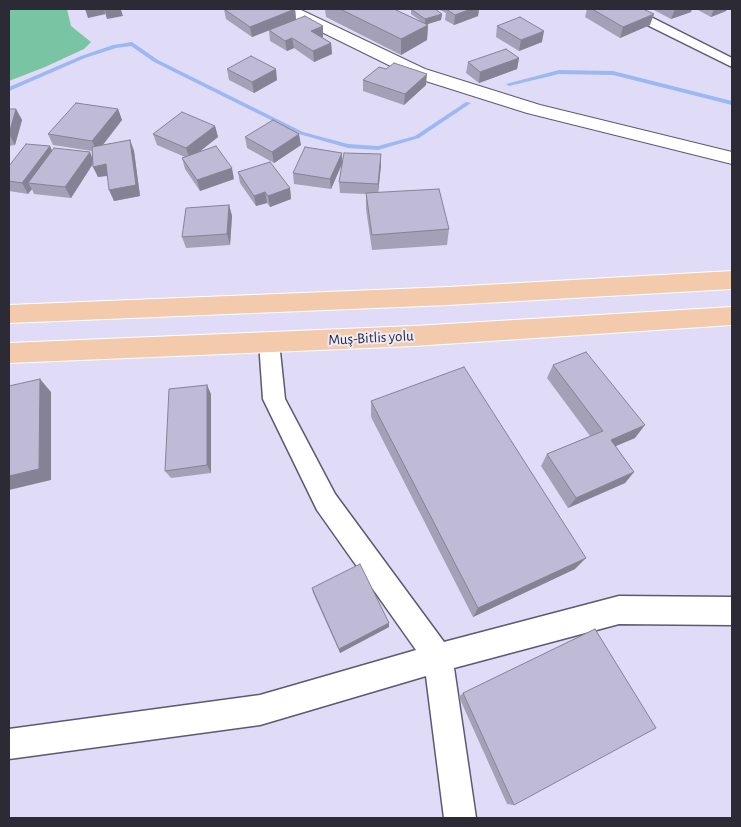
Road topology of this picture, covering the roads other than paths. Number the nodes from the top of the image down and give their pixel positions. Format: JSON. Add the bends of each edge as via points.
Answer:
{"nodes":[{"id":1,"x":287,"y":9,"type":"edge"},
{"id":2,"x":626,"y":9,"type":"edge"},
{"id":3,"x":732,"y":63,"type":"edge"},
{"id":4,"x":732,"y":158,"type":"edge"},
{"id":5,"x":732,"y":280,"type":"edge"},
{"id":6,"x":9,"y":314,"type":"edge"},
{"id":7,"x":732,"y":316,"type":"edge"},
{"id":8,"x":269,"y":342,"type":"junction"},
{"id":9,"x":9,"y":353,"type":"edge"},
{"id":10,"x":732,"y":611,"type":"edge"},
{"id":11,"x":438,"y":658,"type":"junction"},
{"id":12,"x":9,"y":744,"type":"edge"},
{"id":13,"x":460,"y":818,"type":"edge"}],
"edges":[{"from":1,"to":4,"type":"street","via":[[419,73],[534,109]]},
{"from":2,"to":3,"type":"street"},
{"from":5,"to":6,"type":"highway","via":[[448,296]]},
{"from":7,"to":8,"type":"highway","name":"Muş-Bitlis yolu"},
{"from":8,"to":9,"type":"highway","name":"Muş-Bitlis yolu"},
{"from":8,"to":11,"type":"street","via":[[274,399],[326,502]]},
{"from":10,"to":11,"type":"street","via":[[619,610]]},
{"from":11,"to":12,"type":"street","via":[[260,710]]},
{"from":11,"to":13,"type":"street"}]}
